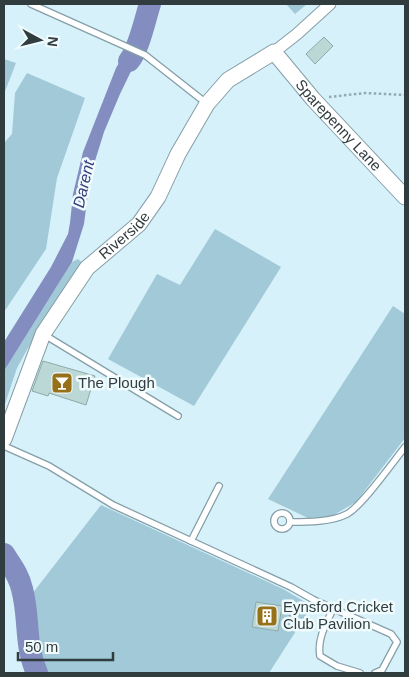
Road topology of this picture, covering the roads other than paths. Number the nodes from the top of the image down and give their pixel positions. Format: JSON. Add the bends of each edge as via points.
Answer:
{"nodes":[{"id":1,"x":31,"y":4,"type":"edge"},
{"id":2,"x":330,"y":4,"type":"edge"},
{"id":3,"x":274,"y":52,"type":"junction"},
{"id":4,"x":207,"y":104,"type":"junction"},
{"id":5,"x":405,"y":197,"type":"edge"},
{"id":6,"x":43,"y":334,"type":"junction"},
{"id":7,"x":178,"y":416,"type":"dead end"},
{"id":8,"x":4,"y":439,"type":"edge"},
{"id":9,"x":4,"y":446,"type":"edge"},
{"id":10,"x":405,"y":447,"type":"edge"},
{"id":11,"x":219,"y":486,"type":"dead end"},
{"id":12,"x":290,"y":522,"type":"dead end"},
{"id":13,"x":191,"y":541,"type":"junction"},
{"id":14,"x":333,"y":608,"type":"junction"},
{"id":15,"x":360,"y":673,"type":"edge"},
{"id":16,"x":375,"y":673,"type":"edge"}],
"edges":[{"from":1,"to":4,"type":"lane","via":[[145,55]]},
{"from":2,"to":3,"type":"street"},
{"from":3,"to":4,"type":"street","name":"Riverside","via":[[228,80]]},
{"from":3,"to":5,"type":"street","name":"Sparepenny Lane"},
{"from":4,"to":6,"type":"street","name":"Riverside","via":[[158,197],[139,224],[87,268]]},
{"from":6,"to":7,"type":"lane"},
{"from":6,"to":8,"type":"street","name":"Riverside"},
{"from":9,"to":13,"type":"lane","via":[[49,466],[113,505]]},
{"from":10,"to":12,"type":"lane","via":[[347,514],[318,521]]},
{"from":11,"to":13,"type":"lane"},
{"from":13,"to":14,"type":"lane"},
{"from":14,"to":15,"type":"lane","via":[[318,646],[320,656],[337,666]]},
{"from":14,"to":16,"type":"lane","via":[[392,634],[397,642],[382,670]]}]}
